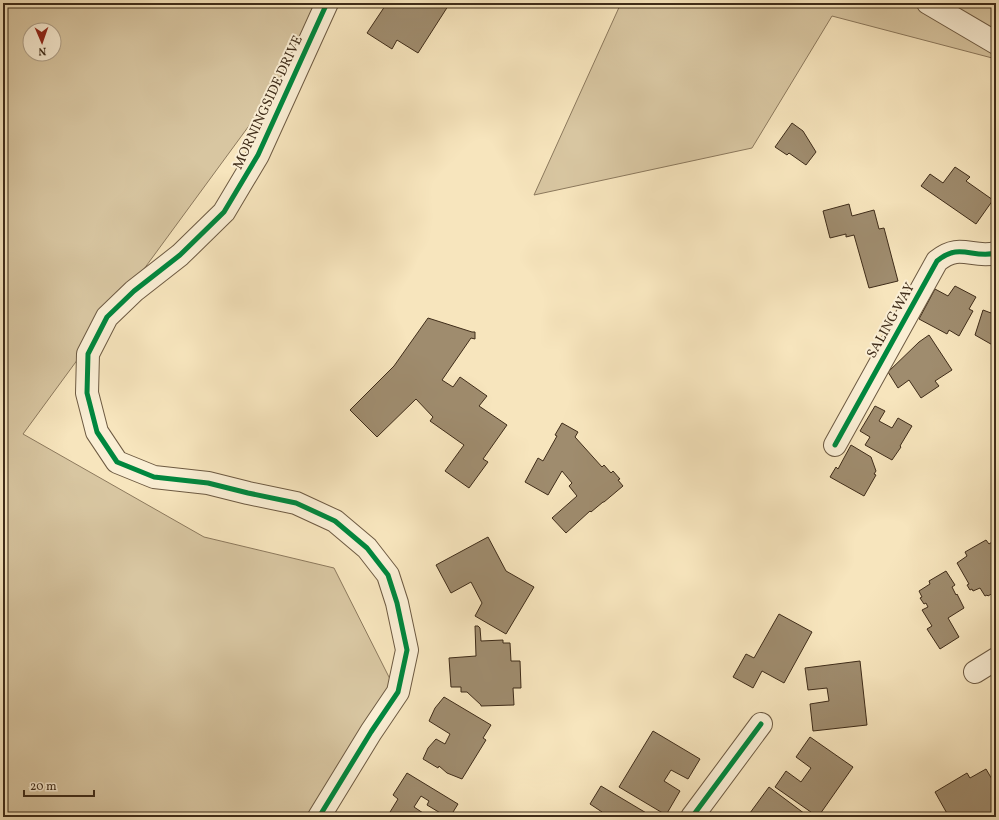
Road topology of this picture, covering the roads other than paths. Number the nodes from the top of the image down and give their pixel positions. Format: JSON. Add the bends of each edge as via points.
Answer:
{"nodes":[{"id":1,"x":326,"y":3,"type":"edge"},
{"id":2,"x":928,"y":3,"type":"edge"},
{"id":3,"x":996,"y":43,"type":"edge"},
{"id":4,"x":996,"y":253,"type":"edge"},
{"id":5,"x":835,"y":445,"type":"dead end"},
{"id":6,"x":996,"y":659,"type":"edge"},
{"id":7,"x":975,"y":672,"type":"dead end"},
{"id":8,"x":760,"y":724,"type":"dead end"},
{"id":9,"x":319,"y":817,"type":"edge"},
{"id":10,"x":692,"y":817,"type":"edge"}],
"edges":[{"from":1,"to":9,"type":"street","name":"MORNINGSIDE DRIVE","via":[[258,155],[224,212],[180,255],[134,290],[107,317],[88,354],[87,393],[97,432],[117,462],[154,477],[208,484],[296,503],[335,521],[367,548],[388,575],[397,602],[407,650],[398,692]]},
{"from":2,"to":3,"type":"street"},
{"from":4,"to":5,"type":"street","name":"SALING WAY","via":[[982,255],[959,251],[944,255],[937,261]]},
{"from":6,"to":7,"type":"street"},
{"from":8,"to":10,"type":"street"}]}
